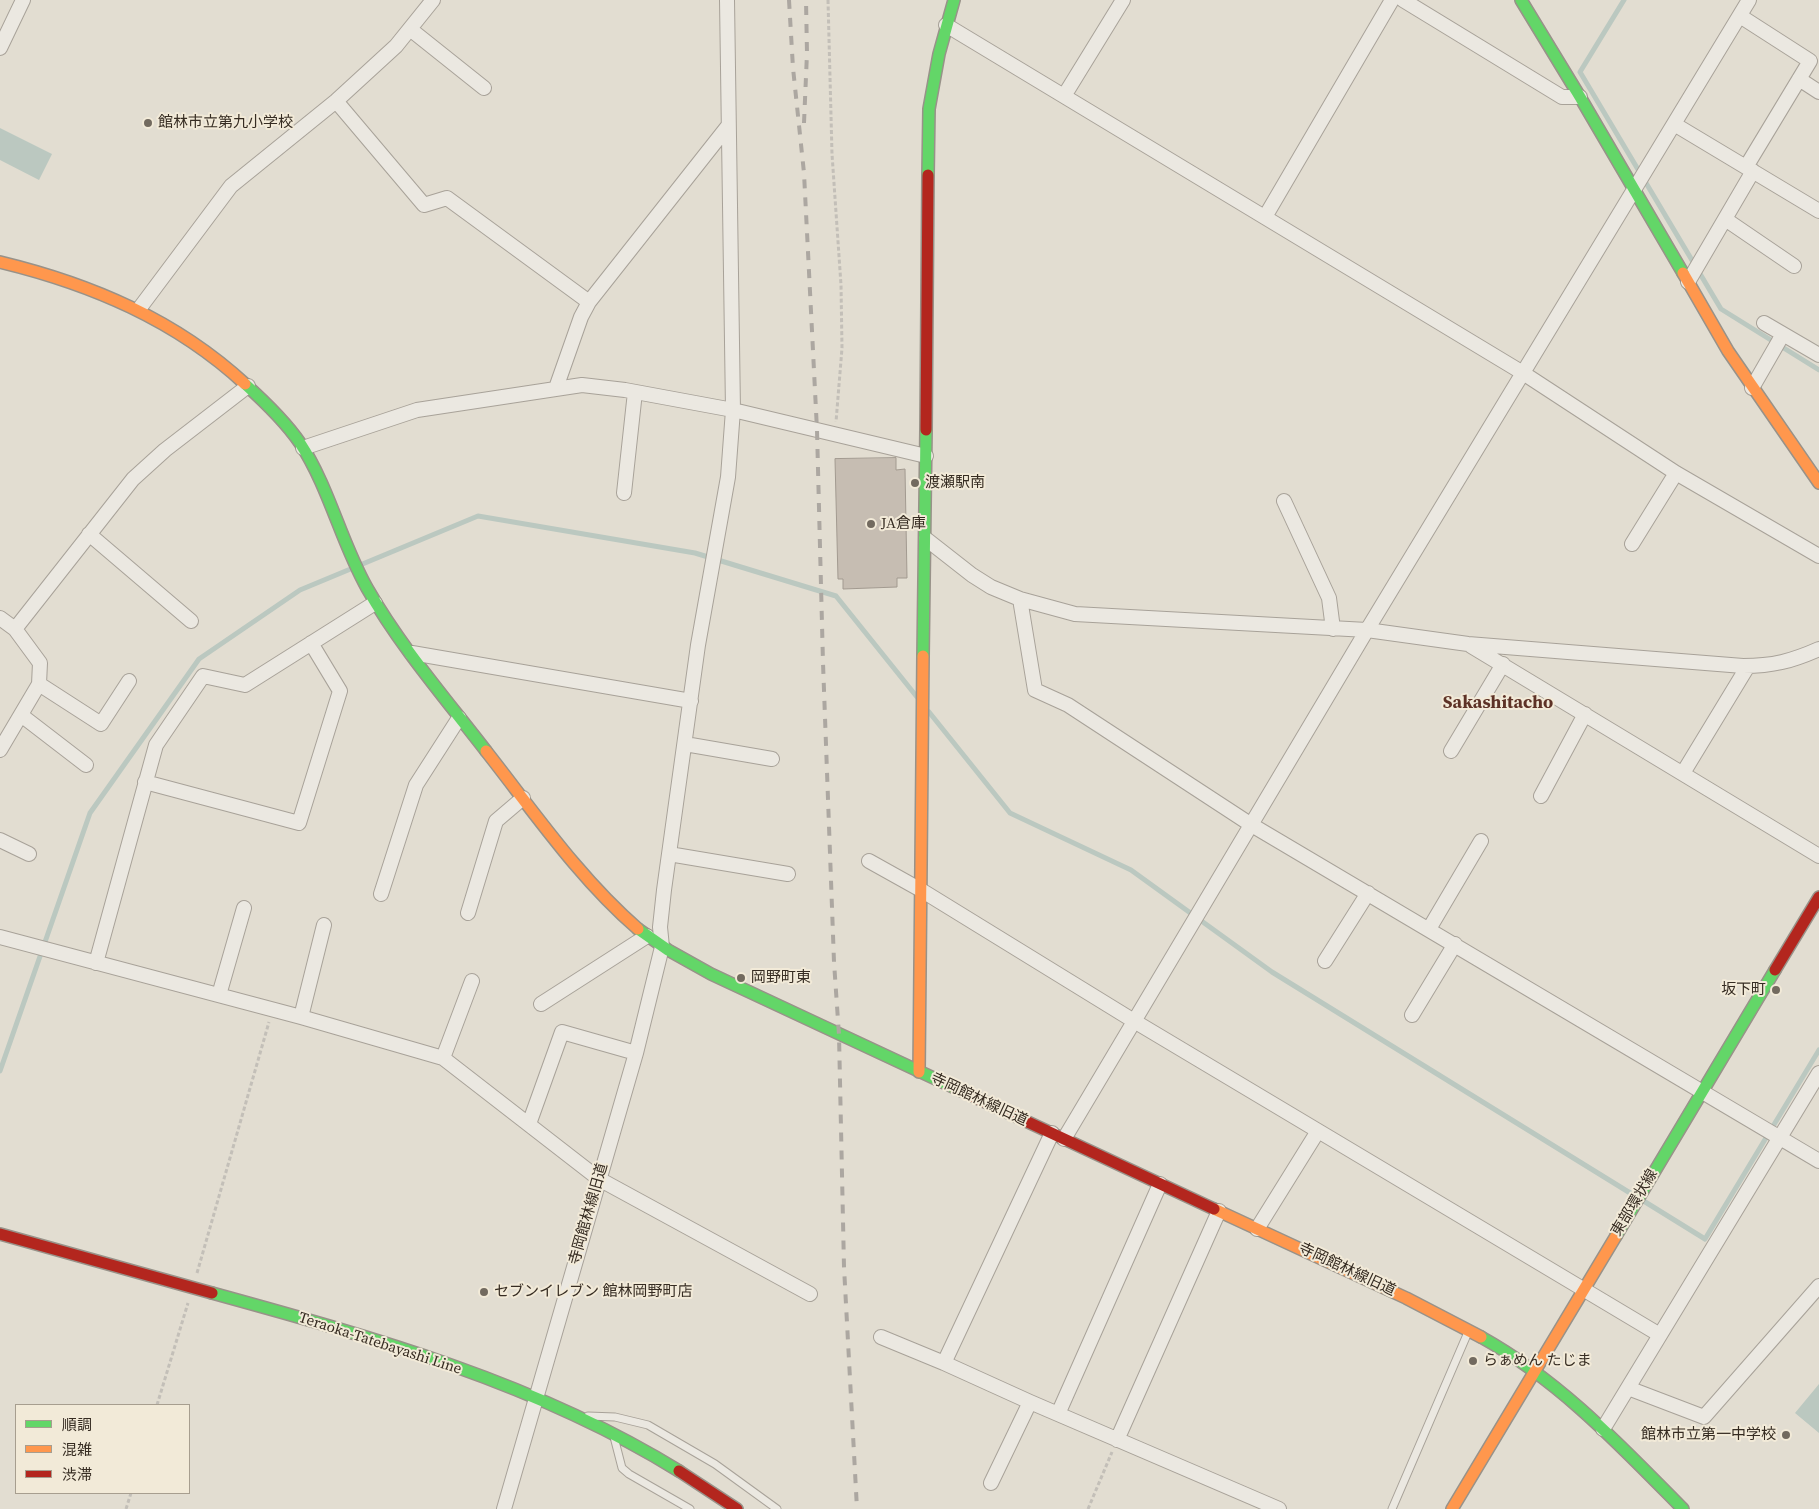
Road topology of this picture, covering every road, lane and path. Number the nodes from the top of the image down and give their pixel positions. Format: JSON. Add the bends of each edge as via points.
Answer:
{"nodes":[{"id":1,"x":23,"y":0,"type":"edge"},
{"id":2,"x":433,"y":0,"type":"edge"},
{"id":3,"x":727,"y":0,"type":"edge"},
{"id":4,"x":828,"y":0,"type":"edge"},
{"id":5,"x":954,"y":0,"type":"edge"},
{"id":6,"x":1123,"y":0,"type":"edge"},
{"id":7,"x":1392,"y":0,"type":"edge"},
{"id":8,"x":1403,"y":0,"type":"edge"},
{"id":9,"x":1521,"y":0,"type":"edge"},
{"id":10,"x":1749,"y":0,"type":"edge"},
{"id":11,"x":1740,"y":16,"type":"junction"},
{"id":12,"x":946,"y":24,"type":"junction"},
{"id":13,"x":410,"y":29,"type":"junction"},
{"id":14,"x":0,"y":48,"type":"edge"},
{"id":15,"x":1799,"y":79,"type":"junction"},
{"id":16,"x":484,"y":88,"type":"dead end"},
{"id":17,"x":1819,"y":92,"type":"edge"},
{"id":18,"x":1064,"y":96,"type":"junction"},
{"id":19,"x":1580,"y":97,"type":"junction"},
{"id":20,"x":336,"y":101,"type":"junction"},
{"id":21,"x":1674,"y":124,"type":"junction"},
{"id":22,"x":728,"y":126,"type":"junction"},
{"id":23,"x":1750,"y":169,"type":"junction"},
{"id":24,"x":1633,"y":189,"type":"junction"},
{"id":25,"x":1819,"y":211,"type":"edge"},
{"id":26,"x":1265,"y":216,"type":"junction"},
{"id":27,"x":1725,"y":219,"type":"junction"},
{"id":28,"x":0,"y":262,"type":"edge"},
{"id":29,"x":1794,"y":266,"type":"dead end"},
{"id":30,"x":1688,"y":282,"type":"junction"},
{"id":31,"x":589,"y":302,"type":"junction"},
{"id":32,"x":139,"y":309,"type":"junction"},
{"id":33,"x":1764,"y":323,"type":"dead end"},
{"id":34,"x":1782,"y":334,"type":"junction"},
{"id":35,"x":1819,"y":355,"type":"edge"},
{"id":36,"x":1523,"y":373,"type":"junction"},
{"id":37,"x":248,"y":386,"type":"junction"},
{"id":38,"x":556,"y":388,"type":"junction"},
{"id":39,"x":1752,"y":388,"type":"junction"},
{"id":40,"x":635,"y":392,"type":"junction"},
{"id":41,"x":733,"y":410,"type":"junction"},
{"id":42,"x":835,"y":435,"type":"junction"},
{"id":43,"x":303,"y":448,"type":"junction"},
{"id":44,"x":926,"y":456,"type":"junction"},
{"id":45,"x":1676,"y":474,"type":"junction"},
{"id":46,"x":1819,"y":483,"type":"edge"},
{"id":47,"x":624,"y":493,"type":"dead end"},
{"id":48,"x":1284,"y":501,"type":"dead end"},
{"id":49,"x":89,"y":534,"type":"junction"},
{"id":50,"x":926,"y":539,"type":"junction"},
{"id":51,"x":1632,"y":544,"type":"dead end"},
{"id":52,"x":1819,"y":556,"type":"edge"},
{"id":53,"x":1020,"y":599,"type":"junction"},
{"id":54,"x":376,"y":603,"type":"junction"},
{"id":55,"x":0,"y":618,"type":"edge"},
{"id":56,"x":191,"y":621,"type":"dead end"},
{"id":57,"x":15,"y":629,"type":"junction"},
{"id":58,"x":1333,"y":629,"type":"junction"},
{"id":59,"x":1367,"y":630,"type":"junction"},
{"id":60,"x":311,"y":644,"type":"junction"},
{"id":61,"x":1468,"y":644,"type":"junction"},
{"id":62,"x":1819,"y":649,"type":"edge"},
{"id":63,"x":412,"y":654,"type":"junction"},
{"id":64,"x":1503,"y":664,"type":"junction"},
{"id":65,"x":1748,"y":666,"type":"junction"},
{"id":66,"x":129,"y":682,"type":"dead end"},
{"id":67,"x":39,"y":684,"type":"junction"},
{"id":68,"x":691,"y":701,"type":"junction"},
{"id":69,"x":1585,"y":714,"type":"junction"},
{"id":70,"x":21,"y":715,"type":"junction"},
{"id":71,"x":460,"y":718,"type":"junction"},
{"id":72,"x":685,"y":744,"type":"junction"},
{"id":73,"x":0,"y":750,"type":"edge"},
{"id":74,"x":1451,"y":751,"type":"dead end"},
{"id":75,"x":772,"y":759,"type":"dead end"},
{"id":76,"x":86,"y":765,"type":"dead end"},
{"id":77,"x":1683,"y":773,"type":"junction"},
{"id":78,"x":146,"y":782,"type":"junction"},
{"id":79,"x":1541,"y":796,"type":"dead end"},
{"id":80,"x":523,"y":798,"type":"junction"},
{"id":81,"x":1250,"y":824,"type":"junction"},
{"id":82,"x":0,"y":840,"type":"edge"},
{"id":83,"x":1481,"y":841,"type":"dead end"},
{"id":84,"x":29,"y":854,"type":"dead end"},
{"id":85,"x":670,"y":854,"type":"junction"},
{"id":86,"x":1819,"y":856,"type":"edge"},
{"id":87,"x":869,"y":861,"type":"dead end"},
{"id":88,"x":788,"y":874,"type":"dead end"},
{"id":89,"x":921,"y":890,"type":"junction"},
{"id":90,"x":1368,"y":893,"type":"junction"},
{"id":91,"x":381,"y":894,"type":"dead end"},
{"id":92,"x":1819,"y":897,"type":"edge"},
{"id":93,"x":244,"y":908,"type":"dead end"},
{"id":94,"x":468,"y":913,"type":"dead end"},
{"id":95,"x":324,"y":925,"type":"dead end"},
{"id":96,"x":1429,"y":929,"type":"junction"},
{"id":97,"x":647,"y":936,"type":"junction"},
{"id":98,"x":0,"y":937,"type":"edge"},
{"id":99,"x":1455,"y":944,"type":"junction"},
{"id":100,"x":662,"y":947,"type":"junction"},
{"id":101,"x":1325,"y":960,"type":"dead end"},
{"id":102,"x":96,"y":963,"type":"junction"},
{"id":103,"x":472,"y":981,"type":"dead end"},
{"id":104,"x":219,"y":995,"type":"junction"},
{"id":105,"x":541,"y":1004,"type":"dead end"},
{"id":106,"x":273,"y":1010,"type":"junction"},
{"id":107,"x":1412,"y":1015,"type":"dead end"},
{"id":108,"x":301,"y":1017,"type":"junction"},
{"id":109,"x":1134,"y":1021,"type":"junction"},
{"id":110,"x":636,"y":1053,"type":"junction"},
{"id":111,"x":443,"y":1058,"type":"junction"},
{"id":112,"x":919,"y":1072,"type":"junction"},
{"id":113,"x":1819,"y":1073,"type":"edge"},
{"id":114,"x":1701,"y":1091,"type":"junction"},
{"id":115,"x":529,"y":1124,"type":"junction"},
{"id":116,"x":1318,"y":1131,"type":"junction"},
{"id":117,"x":1058,"y":1136,"type":"junction"},
{"id":118,"x":1780,"y":1138,"type":"junction"},
{"id":119,"x":1819,"y":1161,"type":"edge"},
{"id":120,"x":599,"y":1179,"type":"junction"},
{"id":121,"x":1160,"y":1184,"type":"junction"},
{"id":122,"x":1218,"y":1211,"type":"junction"},
{"id":123,"x":1258,"y":1229,"type":"junction"},
{"id":124,"x":0,"y":1234,"type":"edge"},
{"id":125,"x":1819,"y":1286,"type":"edge"},
{"id":126,"x":193,"y":1287,"type":"junction"},
{"id":127,"x":1583,"y":1290,"type":"junction"},
{"id":128,"x":810,"y":1294,"type":"dead end"},
{"id":129,"x":1469,"y":1330,"type":"junction"},
{"id":130,"x":1660,"y":1335,"type":"junction"},
{"id":131,"x":882,"y":1337,"type":"dead end"},
{"id":132,"x":944,"y":1363,"type":"junction"},
{"id":133,"x":1535,"y":1371,"type":"junction"},
{"id":134,"x":1628,"y":1388,"type":"junction"},
{"id":135,"x":536,"y":1398,"type":"junction"},
{"id":136,"x":1030,"y":1402,"type":"junction"},
{"id":137,"x":157,"y":1404,"type":"edge"},
{"id":138,"x":1058,"y":1414,"type":"junction"},
{"id":139,"x":578,"y":1417,"type":"junction"},
{"id":140,"x":1602,"y":1429,"type":"junction"},
{"id":141,"x":613,"y":1434,"type":"junction"},
{"id":142,"x":1117,"y":1440,"type":"junction"},
{"id":143,"x":991,"y":1483,"type":"dead end"},
{"id":144,"x":130,"y":1494,"type":"edge"},
{"id":145,"x":126,"y":1509,"type":"edge"},
{"id":146,"x":504,"y":1509,"type":"edge"},
{"id":147,"x":690,"y":1509,"type":"edge"},
{"id":148,"x":737,"y":1509,"type":"edge"},
{"id":149,"x":777,"y":1509,"type":"edge"},
{"id":150,"x":1088,"y":1509,"type":"edge"},
{"id":151,"x":1279,"y":1509,"type":"edge"},
{"id":152,"x":1392,"y":1509,"type":"edge"},
{"id":153,"x":1452,"y":1509,"type":"edge"},
{"id":154,"x":1683,"y":1509,"type":"edge"}],
"edges":[{"from":1,"to":14,"type":"street"},
{"from":2,"to":13,"type":"street"},
{"from":3,"to":22,"type":"street"},
{"from":4,"to":42,"type":"path","via":[[832,154],[841,285],[842,348]]},
{"from":5,"to":12,"type":"street"},
{"from":6,"to":18,"type":"street"},
{"from":7,"to":26,"type":"street"},
{"from":8,"to":19,"type":"street","via":[[1562,97]]},
{"from":9,"to":19,"type":"street"},
{"from":10,"to":11,"type":"street"},
{"from":11,"to":15,"type":"street","via":[[1810,61]]},
{"from":11,"to":21,"type":"street"},
{"from":12,"to":18,"type":"street"},
{"from":12,"to":44,"type":"street","via":[[929,109]]},
{"from":13,"to":16,"type":"street"},
{"from":13,"to":20,"type":"street"},
{"from":15,"to":17,"type":"street"},
{"from":15,"to":23,"type":"street"},
{"from":18,"to":26,"type":"street"},
{"from":19,"to":24,"type":"street"},
{"from":20,"to":31,"type":"street","via":[[424,205],[447,198]]},
{"from":20,"to":32,"type":"street","via":[[230,186]]},
{"from":21,"to":23,"type":"street"},
{"from":21,"to":24,"type":"street"},
{"from":22,"to":31,"type":"street"},
{"from":22,"to":41,"type":"street"},
{"from":23,"to":25,"type":"street"},
{"from":23,"to":27,"type":"street"},
{"from":24,"to":30,"type":"street"},
{"from":24,"to":36,"type":"street"},
{"from":26,"to":36,"type":"street"},
{"from":27,"to":29,"type":"street"},
{"from":27,"to":30,"type":"street"},
{"from":28,"to":32,"type":"street","via":[[65,278]]},
{"from":30,"to":39,"type":"street"},
{"from":31,"to":38,"type":"street"},
{"from":32,"to":37,"type":"street","via":[[210,354]]},
{"from":33,"to":34,"type":"street"},
{"from":34,"to":35,"type":"street"},
{"from":34,"to":39,"type":"street"},
{"from":36,"to":45,"type":"street"},
{"from":36,"to":59,"type":"street"},
{"from":37,"to":43,"type":"street"},
{"from":37,"to":49,"type":"street","via":[[133,479]]},
{"from":38,"to":40,"type":"street","via":[[582,385]]},
{"from":38,"to":43,"type":"street","via":[[417,410]]},
{"from":39,"to":46,"type":"street"},
{"from":40,"to":41,"type":"street"},
{"from":40,"to":47,"type":"street"},
{"from":41,"to":42,"type":"street"},
{"from":41,"to":68,"type":"street","via":[[728,478]]},
{"from":42,"to":44,"type":"street"},
{"from":43,"to":54,"type":"street"},
{"from":44,"to":50,"type":"street"},
{"from":45,"to":51,"type":"street"},
{"from":45,"to":52,"type":"street"},
{"from":48,"to":58,"type":"street","via":[[1329,598]]},
{"from":49,"to":56,"type":"street"},
{"from":49,"to":57,"type":"street"},
{"from":50,"to":53,"type":"street","via":[[972,575]]},
{"from":50,"to":89,"type":"street"},
{"from":53,"to":58,"type":"street","via":[[1075,614]]},
{"from":53,"to":81,"type":"street","via":[[1036,690],[1068,705]]},
{"from":54,"to":60,"type":"street"},
{"from":54,"to":63,"type":"street"},
{"from":55,"to":57,"type":"street"},
{"from":57,"to":67,"type":"street","via":[[40,663]]},
{"from":58,"to":59,"type":"street"},
{"from":59,"to":61,"type":"street"},
{"from":59,"to":81,"type":"street"},
{"from":60,"to":78,"type":"street","via":[[245,685],[203,676],[156,745]]},
{"from":60,"to":78,"type":"street","via":[[340,691],[299,823]]},
{"from":61,"to":64,"type":"street"},
{"from":61,"to":65,"type":"street"},
{"from":62,"to":65,"type":"street","via":[[1794,660]]},
{"from":63,"to":68,"type":"street"},
{"from":63,"to":71,"type":"street"},
{"from":64,"to":69,"type":"street"},
{"from":64,"to":74,"type":"street"},
{"from":65,"to":77,"type":"street"},
{"from":66,"to":67,"type":"street","via":[[101,724]]},
{"from":67,"to":70,"type":"street"},
{"from":68,"to":72,"type":"street"},
{"from":69,"to":77,"type":"street"},
{"from":69,"to":79,"type":"street"},
{"from":70,"to":73,"type":"street"},
{"from":70,"to":76,"type":"street"},
{"from":71,"to":80,"type":"street"},
{"from":71,"to":91,"type":"street","via":[[416,785]]},
{"from":72,"to":75,"type":"street"},
{"from":72,"to":85,"type":"street"},
{"from":77,"to":86,"type":"street"},
{"from":78,"to":102,"type":"street"},
{"from":80,"to":94,"type":"street","via":[[496,821]]},
{"from":80,"to":97,"type":"street","via":[[584,875]]},
{"from":81,"to":90,"type":"street"},
{"from":81,"to":109,"type":"street"},
{"from":82,"to":84,"type":"street"},
{"from":83,"to":96,"type":"street"},
{"from":85,"to":88,"type":"street"},
{"from":85,"to":100,"type":"street","via":[[660,927]]},
{"from":87,"to":89,"type":"street"},
{"from":89,"to":109,"type":"street"},
{"from":89,"to":112,"type":"street"},
{"from":90,"to":96,"type":"street"},
{"from":90,"to":101,"type":"street"},
{"from":92,"to":114,"type":"street","name":"東部環状線"},
{"from":93,"to":104,"type":"street"},
{"from":95,"to":108,"type":"street"},
{"from":96,"to":99,"type":"street"},
{"from":97,"to":100,"type":"street"},
{"from":97,"to":105,"type":"street"},
{"from":98,"to":102,"type":"street"},
{"from":99,"to":107,"type":"street"},
{"from":99,"to":114,"type":"street"},
{"from":100,"to":110,"type":"street","name":"寺岡館林線旧道"},
{"from":100,"to":112,"type":"street","name":"寺岡館林線旧道","via":[[756,996]]},
{"from":102,"to":104,"type":"street"},
{"from":103,"to":111,"type":"street"},
{"from":104,"to":106,"type":"street"},
{"from":106,"to":108,"type":"street"},
{"from":106,"to":126,"type":"path"},
{"from":108,"to":111,"type":"street"},
{"from":109,"to":116,"type":"street"},
{"from":109,"to":117,"type":"street"},
{"from":110,"to":115,"type":"street","via":[[562,1032]]},
{"from":110,"to":120,"type":"street","name":"寺岡館林線旧道"},
{"from":111,"to":115,"type":"street"},
{"from":112,"to":117,"type":"street","name":"寺岡館林線旧道"},
{"from":113,"to":118,"type":"street"},
{"from":114,"to":118,"type":"street"},
{"from":114,"to":127,"type":"street","name":"東部環状線"},
{"from":115,"to":120,"type":"street"},
{"from":116,"to":123,"type":"street"},
{"from":116,"to":127,"type":"street"},
{"from":117,"to":121,"type":"street","name":"寺岡館林線旧道"},
{"from":117,"to":132,"type":"street"},
{"from":118,"to":119,"type":"street"},
{"from":118,"to":130,"type":"street"},
{"from":120,"to":128,"type":"street"},
{"from":120,"to":135,"type":"street","name":"寺岡館林線旧道"},
{"from":121,"to":122,"type":"street","name":"寺岡館林線旧道"},
{"from":121,"to":138,"type":"street"},
{"from":122,"to":123,"type":"street","name":"寺岡館林線旧道"},
{"from":122,"to":142,"type":"street"},
{"from":123,"to":129,"type":"street","name":"寺岡館林線旧道"},
{"from":124,"to":126,"type":"street","name":"Teraoka-Tatebayashi Line"},
{"from":125,"to":134,"type":"street","via":[[1704,1417]]},
{"from":126,"to":135,"type":"street","name":"Teraoka-Tatebayashi Line","via":[[341,1329]]},
{"from":126,"to":137,"type":"path"},
{"from":127,"to":130,"type":"street"},
{"from":127,"to":133,"type":"street","name":"東部環状線"},
{"from":129,"to":133,"type":"street","name":"寺岡館林線旧道"},
{"from":129,"to":152,"type":"lane"},
{"from":130,"to":134,"type":"street"},
{"from":131,"to":132,"type":"street"},
{"from":132,"to":136,"type":"street"},
{"from":133,"to":140,"type":"street","name":"寺岡館林線旧道"},
{"from":133,"to":153,"type":"street","name":"東部環状線"},
{"from":134,"to":140,"type":"street"},
{"from":135,"to":139,"type":"street","name":"Teraoka-Tatebayashi Line"},
{"from":135,"to":146,"type":"street","name":"寺岡館林線旧道"},
{"from":136,"to":138,"type":"street"},
{"from":136,"to":143,"type":"street"},
{"from":138,"to":142,"type":"street"},
{"from":139,"to":141,"type":"street","name":"Teraoka-Tatebayashi Line"},
{"from":139,"to":149,"type":"lane","via":[[602,1416],[648,1425],[715,1464]]},
{"from":140,"to":154,"type":"street","name":"寺岡館林線旧道"},
{"from":141,"to":147,"type":"lane","via":[[622,1468]]},
{"from":141,"to":148,"type":"street","name":"Teraoka-Tatebayashi Line","via":[[676,1469]]},
{"from":142,"to":150,"type":"path"},
{"from":142,"to":151,"type":"street"},
{"from":144,"to":145,"type":"path"}]}
